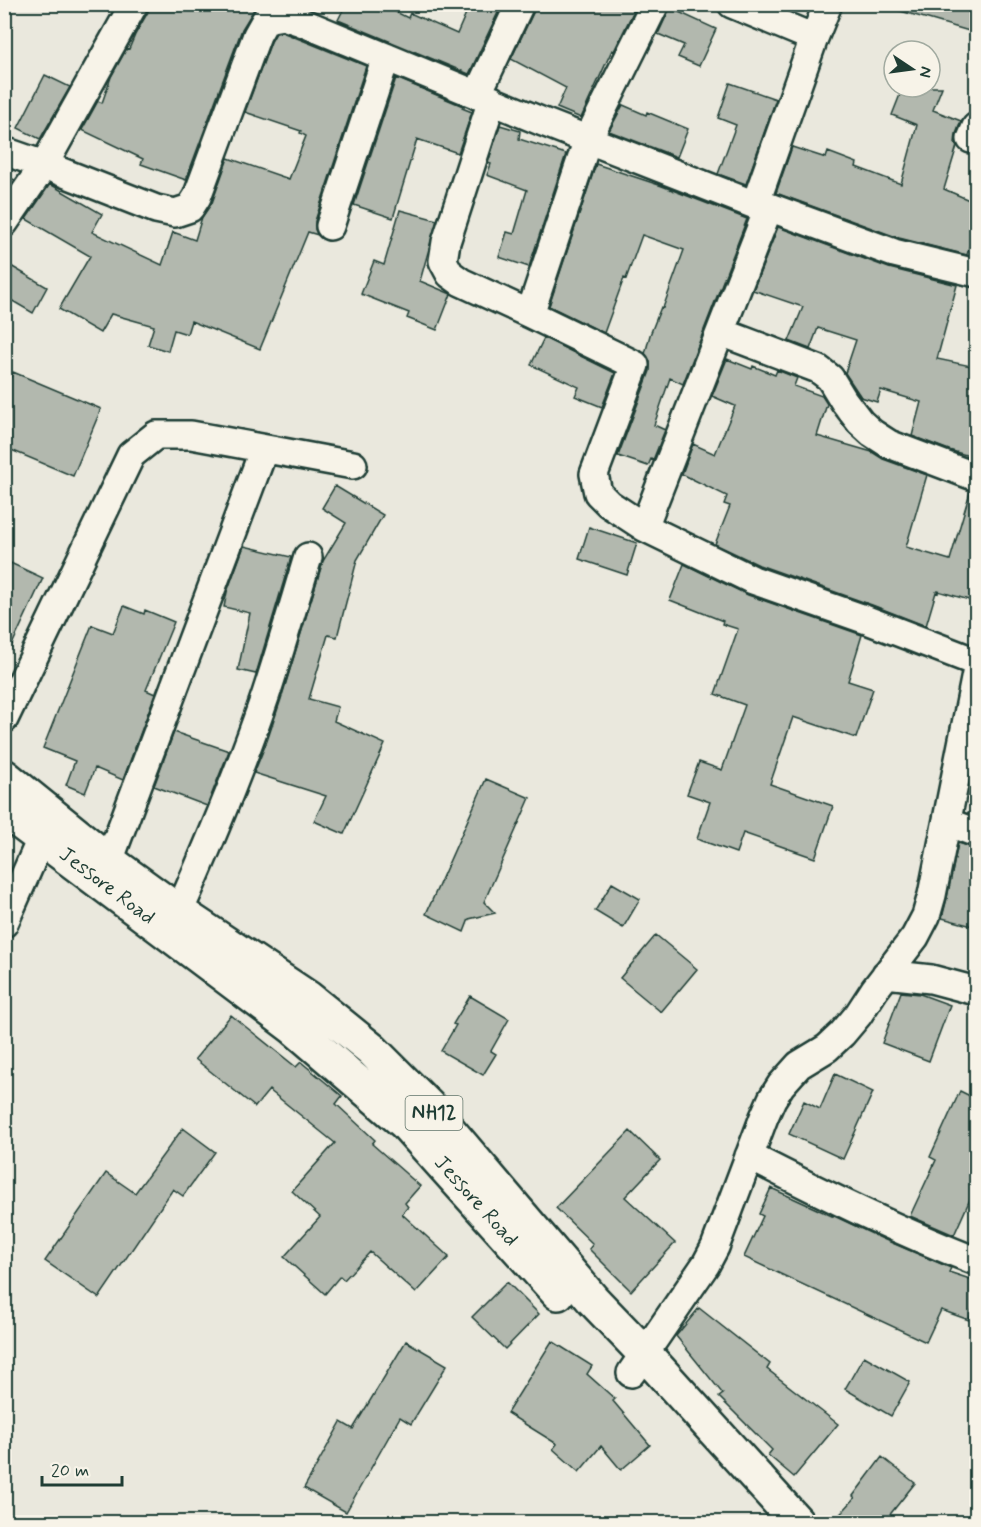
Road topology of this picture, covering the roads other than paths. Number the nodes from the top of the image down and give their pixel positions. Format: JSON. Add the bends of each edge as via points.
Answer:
{"nodes":[{"id":1,"x":134,"y":4,"type":"edge"},
{"id":2,"x":520,"y":4,"type":"edge"},
{"id":3,"x":655,"y":4,"type":"edge"},
{"id":4,"x":732,"y":4,"type":"edge"},
{"id":5,"x":828,"y":4,"type":"edge"},
{"id":6,"x":814,"y":38,"type":"junction"},
{"id":7,"x":386,"y":57,"type":"junction"},
{"id":8,"x":485,"y":98,"type":"junction"},
{"id":9,"x":588,"y":139,"type":"junction"},
{"id":10,"x":4,"y":151,"type":"edge"},
{"id":11,"x":44,"y":165,"type":"junction"},
{"id":12,"x":762,"y":206,"type":"junction"},
{"id":13,"x":4,"y":223,"type":"edge"},
{"id":14,"x":330,"y":226,"type":"dead end"},
{"id":15,"x":976,"y":273,"type":"edge"},
{"id":16,"x":530,"y":314,"type":"junction"},
{"id":17,"x":721,"y":332,"type":"junction"},
{"id":18,"x":264,"y":449,"type":"junction"},
{"id":19,"x":353,"y":465,"type":"dead end"},
{"id":20,"x":976,"y":477,"type":"edge"},
{"id":21,"x":644,"y":527,"type":"junction"},
{"id":22,"x":308,"y":557,"type":"dead end"},
{"id":23,"x":976,"y":663,"type":"edge"},
{"id":24,"x":976,"y":674,"type":"edge"},
{"id":25,"x":4,"y":719,"type":"edge"},
{"id":26,"x":4,"y":776,"type":"edge"},
{"id":27,"x":4,"y":810,"type":"edge"},
{"id":28,"x":947,"y":822,"type":"junction"},
{"id":29,"x":976,"y":832,"type":"edge"},
{"id":30,"x":42,"y":837,"type":"junction"},
{"id":31,"x":109,"y":861,"type":"junction"},
{"id":32,"x":179,"y":912,"type":"junction"},
{"id":33,"x":4,"y":923,"type":"edge"},
{"id":34,"x":886,"y":974,"type":"junction"},
{"id":35,"x":976,"y":991,"type":"edge"},
{"id":36,"x":749,"y":1156,"type":"junction"},
{"id":37,"x":976,"y":1261,"type":"edge"},
{"id":38,"x":637,"y":1363,"type":"junction"},
{"id":39,"x":767,"y":1522,"type":"edge"},
{"id":40,"x":797,"y":1522,"type":"edge"}],
"edges":[{"from":1,"to":11,"type":"street"},
{"from":2,"to":8,"type":"street"},
{"from":3,"to":9,"type":"street"},
{"from":4,"to":6,"type":"street"},
{"from":5,"to":6,"type":"street"},
{"from":6,"to":12,"type":"street"},
{"from":7,"to":8,"type":"street"},
{"from":7,"to":11,"type":"street","via":[[301,21],[283,16],[266,20],[197,197],[190,208],[175,213]]},
{"from":7,"to":14,"type":"street"},
{"from":8,"to":9,"type":"street"},
{"from":8,"to":16,"type":"street","via":[[443,261],[450,274],[461,282]]},
{"from":9,"to":12,"type":"street"},
{"from":9,"to":16,"type":"street"},
{"from":10,"to":11,"type":"street"},
{"from":11,"to":13,"type":"street"},
{"from":12,"to":15,"type":"street","via":[[894,253]]},
{"from":12,"to":17,"type":"street"},
{"from":16,"to":21,"type":"street","via":[[636,365],[594,474],[598,493]]},
{"from":17,"to":20,"type":"street","via":[[818,369],[830,378],[860,422],[888,444]]},
{"from":17,"to":21,"type":"street"},
{"from":18,"to":19,"type":"street"},
{"from":18,"to":25,"type":"street","via":[[191,435],[156,435],[131,454]]},
{"from":18,"to":31,"type":"street"},
{"from":21,"to":23,"type":"street","via":[[753,580]]},
{"from":22,"to":32,"type":"street","via":[[245,753]]},
{"from":24,"to":28,"type":"street"},
{"from":26,"to":31,"type":"highway","number":"NH12"},
{"from":27,"to":30,"type":"highway","name":"Jessore Road","number":"NH12"},
{"from":28,"to":29,"type":"street"},
{"from":28,"to":34,"type":"street","via":[[926,916]]},
{"from":30,"to":33,"type":"street"},
{"from":30,"to":38,"type":"highway","name":"Jessore Road","number":"NH12","via":[[293,1027],[405,1123]]},
{"from":31,"to":32,"type":"highway","number":"NH12"},
{"from":32,"to":38,"type":"highway","number":"NH12","via":[[308,998],[372,1049],[430,1108],[593,1300]]},
{"from":34,"to":35,"type":"street","via":[[931,979]]},
{"from":34,"to":36,"type":"street","via":[[842,1034],[799,1065],[781,1085]]},
{"from":36,"to":37,"type":"street"},
{"from":36,"to":38,"type":"street","via":[[706,1264]]},
{"from":38,"to":39,"type":"highway","name":"Jessore Road","number":"NH12"},
{"from":38,"to":40,"type":"highway","number":"NH12"}]}
